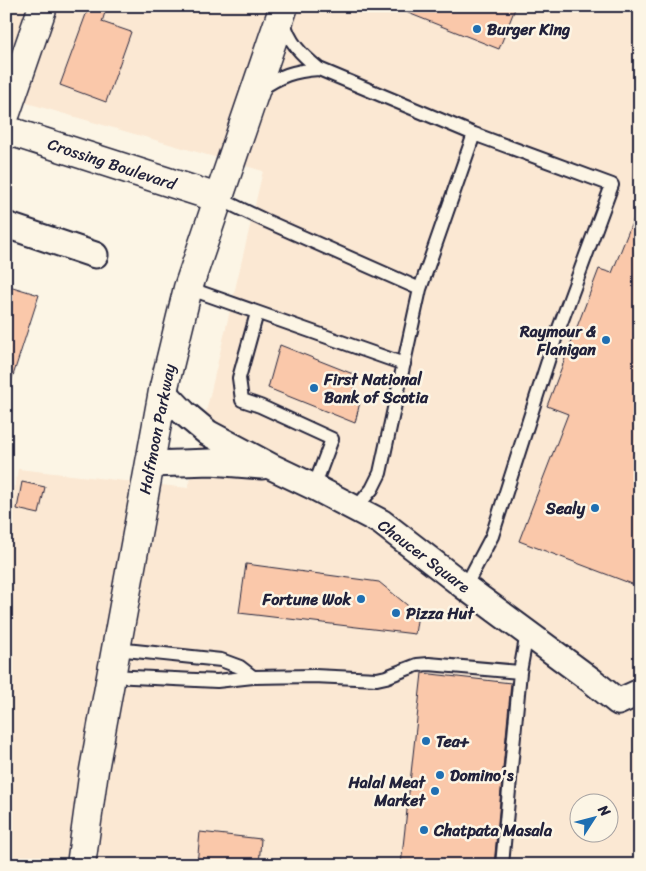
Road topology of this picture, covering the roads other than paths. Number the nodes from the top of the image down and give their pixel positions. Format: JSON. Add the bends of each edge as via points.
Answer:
{"nodes":[{"id":1,"x":43,"y":6,"type":"edge"},
{"id":2,"x":282,"y":10,"type":"edge"},
{"id":3,"x":319,"y":69,"type":"junction"},
{"id":4,"x":254,"y":93,"type":"junction"},
{"id":5,"x":6,"y":113,"type":"edge"},
{"id":6,"x":6,"y":130,"type":"edge"},
{"id":7,"x":474,"y":134,"type":"junction"},
{"id":8,"x":218,"y":198,"type":"junction"},
{"id":9,"x":6,"y":225,"type":"edge"},
{"id":10,"x":95,"y":255,"type":"dead end"},
{"id":11,"x":188,"y":288,"type":"junction"},
{"id":12,"x":420,"y":289,"type":"junction"},
{"id":13,"x":258,"y":312,"type":"junction"},
{"id":14,"x":404,"y":364,"type":"junction"},
{"id":15,"x":163,"y":391,"type":"junction"},
{"id":16,"x":150,"y":464,"type":"junction"},
{"id":17,"x":272,"y":467,"type":"junction"},
{"id":18,"x":314,"y":487,"type":"junction"},
{"id":19,"x":356,"y":508,"type":"junction"},
{"id":20,"x":465,"y":587,"type":"junction"},
{"id":21,"x":527,"y":633,"type":"junction"},
{"id":22,"x":116,"y":650,"type":"junction"},
{"id":23,"x":520,"y":672,"type":"junction"},
{"id":24,"x":111,"y":676,"type":"junction"},
{"id":25,"x":254,"y":677,"type":"junction"},
{"id":26,"x":640,"y":692,"type":"edge"},
{"id":27,"x":81,"y":865,"type":"edge"},
{"id":28,"x":502,"y":865,"type":"edge"}],
"edges":[{"from":1,"to":5,"type":"main road"},
{"from":2,"to":3,"type":"lane","via":[[284,26],[292,41],[301,54]]},
{"from":2,"to":4,"type":"main road","name":"Halfmoon Parkway"},
{"from":3,"to":4,"type":"lane","via":[[289,73]]},
{"from":3,"to":7,"type":"lane"},
{"from":4,"to":8,"type":"main road","name":"Halfmoon Parkway"},
{"from":6,"to":8,"type":"main road","name":"Crossing Boulevard"},
{"from":7,"to":12,"type":"lane"},
{"from":7,"to":20,"type":"lane","via":[[612,186],[555,339],[492,536]]},
{"from":8,"to":11,"type":"main road","name":"Halfmoon Parkway"},
{"from":8,"to":12,"type":"lane"},
{"from":9,"to":10,"type":"street"},
{"from":11,"to":13,"type":"lane"},
{"from":11,"to":15,"type":"main road","name":"Halfmoon Parkway"},
{"from":12,"to":14,"type":"lane"},
{"from":13,"to":14,"type":"lane"},
{"from":13,"to":18,"type":"lane","via":[[239,378],[242,400],[332,439]]},
{"from":14,"to":19,"type":"lane","via":[[380,473]]},
{"from":15,"to":16,"type":"main road","name":"Halfmoon Parkway"},
{"from":15,"to":17,"type":"street","name":"Chaucer Square","via":[[208,433]]},
{"from":16,"to":17,"type":"street","name":"Chaucer Square","via":[[211,462]]},
{"from":16,"to":22,"type":"main road","name":"Halfmoon Parkway"},
{"from":17,"to":18,"type":"street","name":"Chaucer Square"},
{"from":18,"to":19,"type":"street","name":"Chaucer Square"},
{"from":19,"to":20,"type":"street","name":"Chaucer Square","via":[[382,522]]},
{"from":20,"to":21,"type":"street","name":"Chaucer Square"},
{"from":21,"to":23,"type":"lane"},
{"from":21,"to":26,"type":"street","name":"Chaucer Square","via":[[618,702]]},
{"from":22,"to":24,"type":"main road","name":"Halfmoon Parkway"},
{"from":22,"to":25,"type":"lane","via":[[221,660]]},
{"from":23,"to":25,"type":"lane","via":[[429,664],[377,679]]},
{"from":23,"to":28,"type":"lane"},
{"from":24,"to":25,"type":"lane","via":[[216,681]]},
{"from":24,"to":27,"type":"main road","name":"Halfmoon Parkway"}]}
